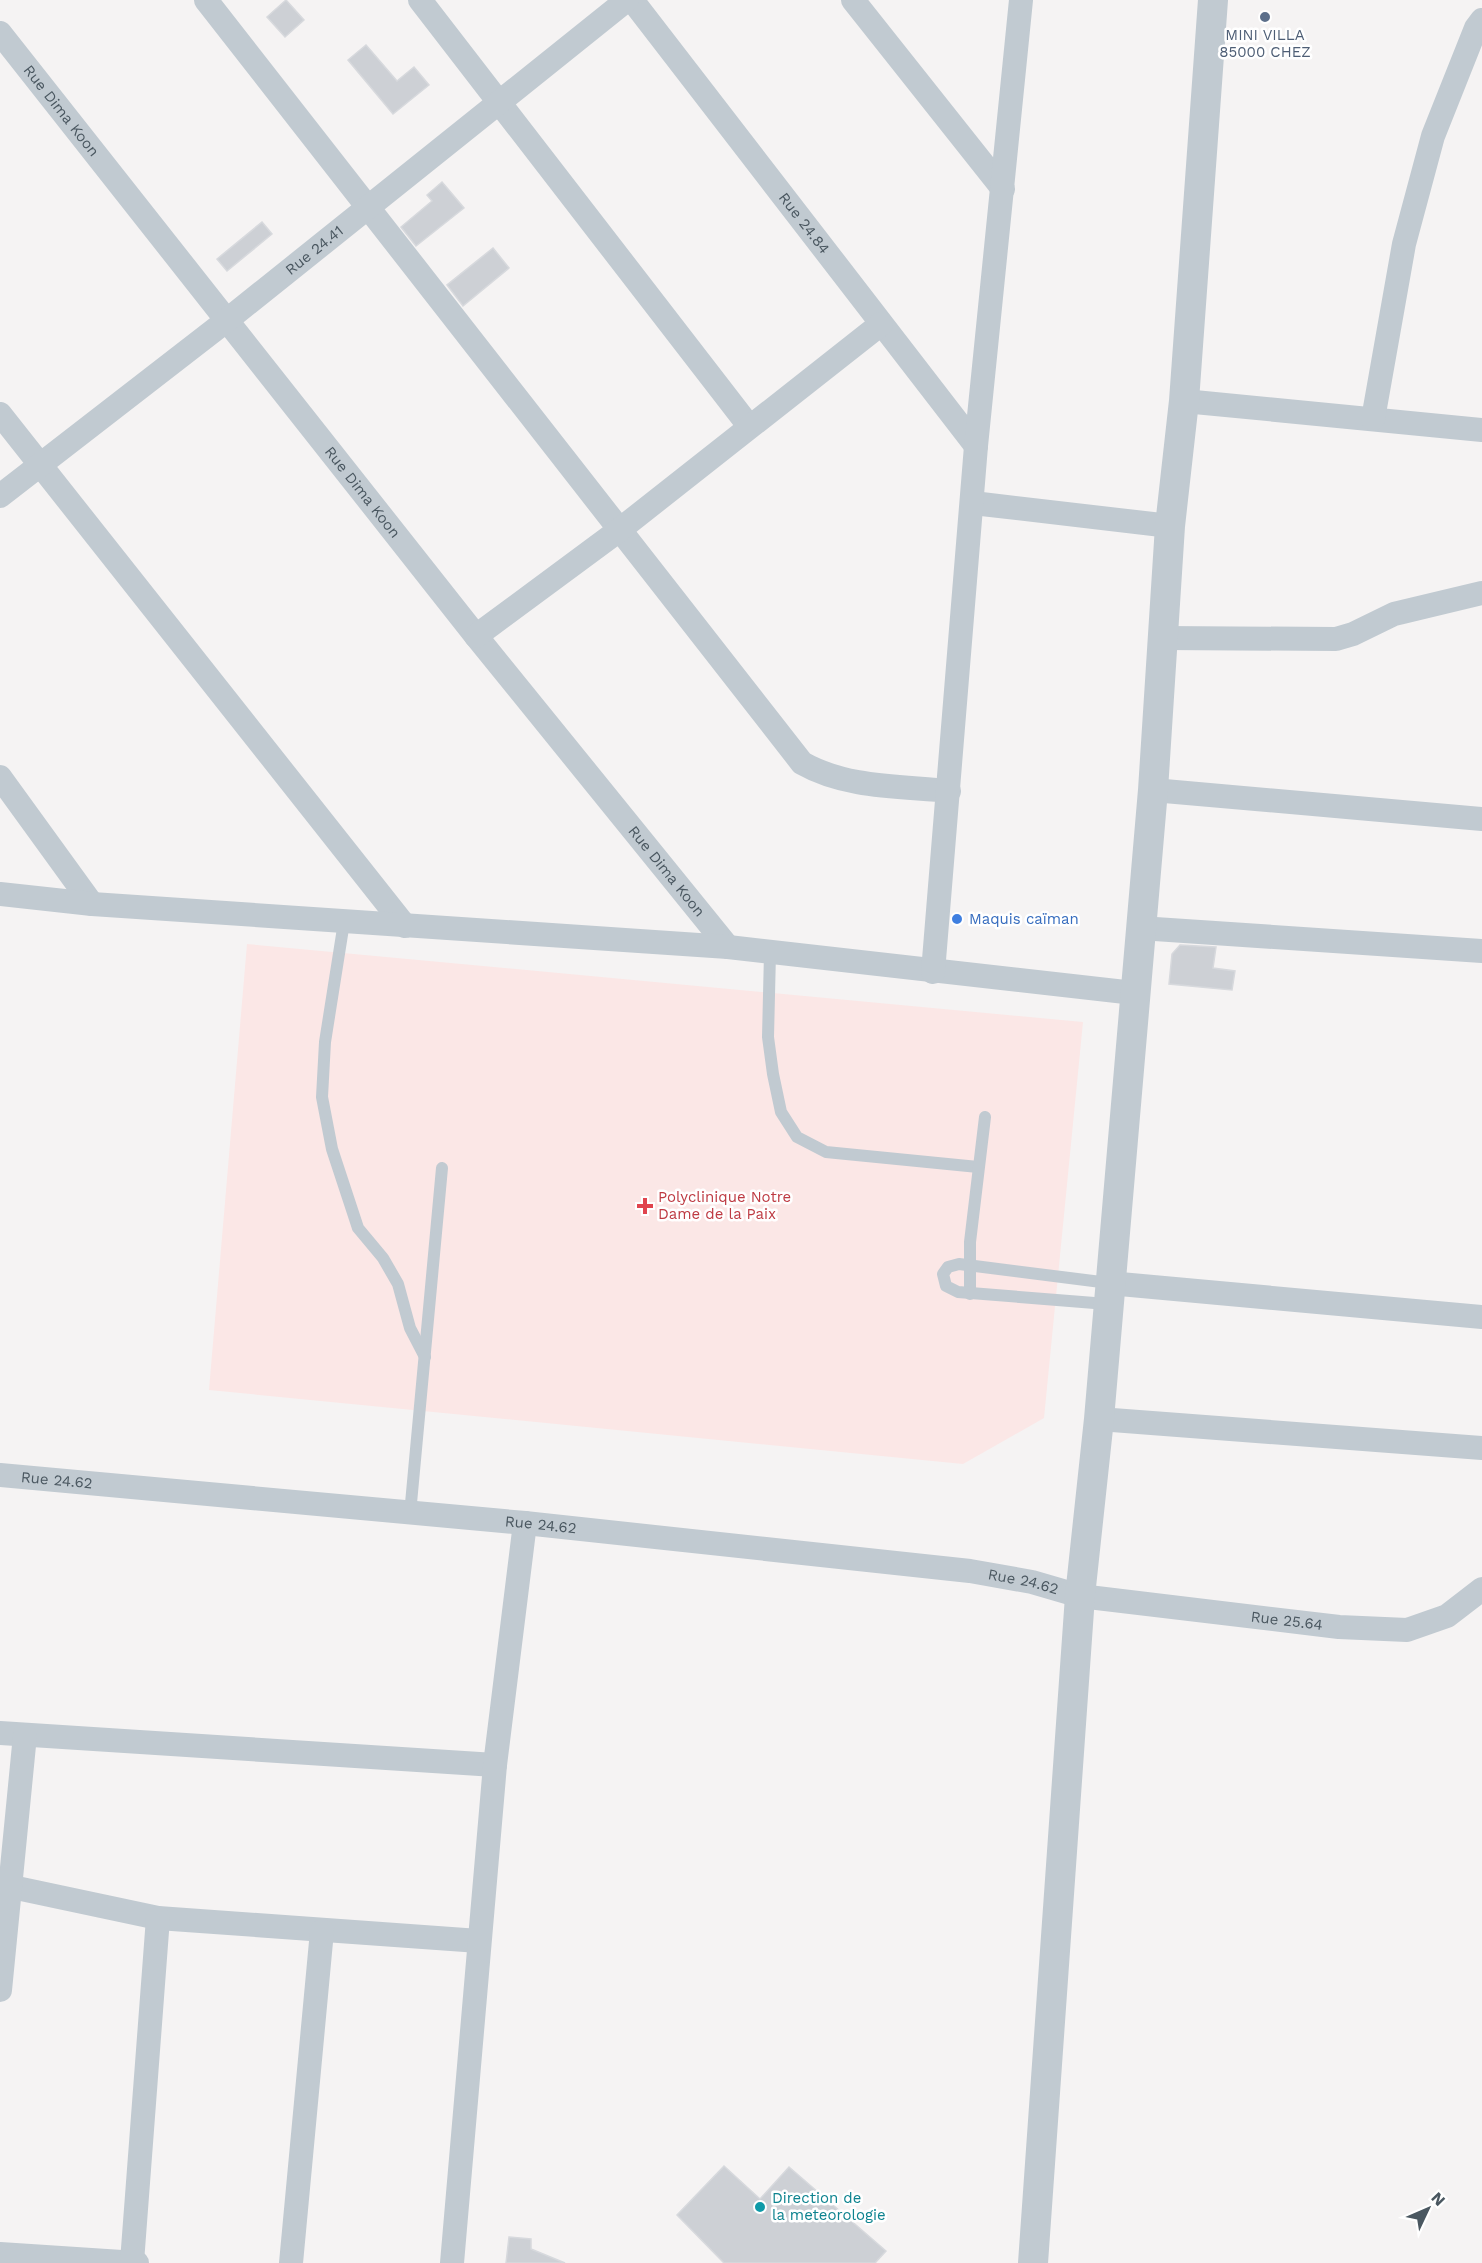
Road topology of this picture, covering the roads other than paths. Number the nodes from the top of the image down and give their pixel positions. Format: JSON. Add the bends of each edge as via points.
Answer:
{"nodes":[{"id":1,"x":206,"y":0,"type":"edge"},
{"id":2,"x":420,"y":0,"type":"edge"},
{"id":3,"x":627,"y":0,"type":"edge"},
{"id":4,"x":632,"y":0,"type":"edge"},
{"id":5,"x":854,"y":0,"type":"edge"},
{"id":6,"x":1021,"y":0,"type":"edge"},
{"id":7,"x":1213,"y":0,"type":"edge"},
{"id":8,"x":1482,"y":20,"type":"edge"},
{"id":9,"x":0,"y":33,"type":"edge"},
{"id":10,"x":498,"y":102,"type":"junction"},
{"id":11,"x":1004,"y":189,"type":"junction"},
{"id":12,"x":368,"y":207,"type":"junction"},
{"id":13,"x":226,"y":321,"type":"junction"},
{"id":14,"x":881,"y":324,"type":"junction"},
{"id":15,"x":1184,"y":401,"type":"junction"},
{"id":16,"x":0,"y":414,"type":"edge"},
{"id":17,"x":1373,"y":419,"type":"junction"},
{"id":18,"x":749,"y":426,"type":"junction"},
{"id":19,"x":1482,"y":430,"type":"edge"},
{"id":20,"x":976,"y":446,"type":"junction"},
{"id":21,"x":39,"y":465,"type":"junction"},
{"id":22,"x":0,"y":496,"type":"edge"},
{"id":23,"x":973,"y":502,"type":"junction"},
{"id":24,"x":1170,"y":526,"type":"junction"},
{"id":25,"x":618,"y":531,"type":"junction"},
{"id":26,"x":1482,"y":593,"type":"edge"},
{"id":27,"x":476,"y":636,"type":"junction"},
{"id":28,"x":1164,"y":638,"type":"junction"},
{"id":29,"x":0,"y":777,"type":"edge"},
{"id":30,"x":949,"y":790,"type":"junction"},
{"id":31,"x":1153,"y":790,"type":"junction"},
{"id":32,"x":1482,"y":819,"type":"edge"},
{"id":33,"x":0,"y":894,"type":"edge"},
{"id":34,"x":92,"y":904,"type":"junction"},
{"id":35,"x":344,"y":922,"type":"junction"},
{"id":36,"x":405,"y":926,"type":"junction"},
{"id":37,"x":1140,"y":928,"type":"junction"},
{"id":38,"x":728,"y":947,"type":"junction"},
{"id":39,"x":1482,"y":951,"type":"edge"},
{"id":40,"x":770,"y":952,"type":"junction"},
{"id":41,"x":933,"y":972,"type":"junction"},
{"id":42,"x":1134,"y":993,"type":"junction"},
{"id":43,"x":985,"y":1117,"type":"dead end"},
{"id":44,"x":442,"y":1167,"type":"dead end"},
{"id":45,"x":978,"y":1167,"type":"junction"},
{"id":46,"x":970,"y":1266,"type":"junction"},
{"id":47,"x":1108,"y":1293,"type":"junction"},
{"id":48,"x":970,"y":1294,"type":"junction"},
{"id":49,"x":1482,"y":1317,"type":"edge"},
{"id":50,"x":424,"y":1357,"type":"junction"},
{"id":51,"x":1099,"y":1419,"type":"junction"},
{"id":52,"x":1482,"y":1448,"type":"edge"},
{"id":53,"x":0,"y":1475,"type":"edge"},
{"id":54,"x":410,"y":1514,"type":"junction"},
{"id":55,"x":525,"y":1523,"type":"junction"},
{"id":56,"x":1482,"y":1589,"type":"edge"},
{"id":57,"x":1080,"y":1596,"type":"junction"},
{"id":58,"x":0,"y":1733,"type":"edge"},
{"id":59,"x":25,"y":1735,"type":"junction"},
{"id":60,"x":495,"y":1765,"type":"junction"},
{"id":61,"x":7,"y":1900,"type":"edge"},
{"id":62,"x":158,"y":1918,"type":"junction"},
{"id":63,"x":322,"y":1931,"type":"junction"},
{"id":64,"x":479,"y":1941,"type":"junction"},
{"id":65,"x":0,"y":1990,"type":"edge"},
{"id":66,"x":0,"y":2254,"type":"edge"},
{"id":67,"x":132,"y":2262,"type":"edge"},
{"id":68,"x":137,"y":2263,"type":"edge"},
{"id":69,"x":291,"y":2263,"type":"edge"},
{"id":70,"x":452,"y":2263,"type":"edge"},
{"id":71,"x":1033,"y":2263,"type":"edge"}],
"edges":[{"from":1,"to":12,"type":"street"},
{"from":2,"to":10,"type":"street"},
{"from":3,"to":10,"type":"street","name":"Rue 24.41"},
{"from":4,"to":14,"type":"street","name":"Rue 24.84"},
{"from":5,"to":11,"type":"street"},
{"from":6,"to":11,"type":"street"},
{"from":7,"to":15,"type":"street"},
{"from":8,"to":17,"type":"street","via":[[1433,136],[1404,244]]},
{"from":9,"to":13,"type":"street","name":"Rue Dima Koon"},
{"from":10,"to":12,"type":"street","name":"Rue 24.41"},
{"from":10,"to":18,"type":"street"},
{"from":11,"to":20,"type":"street"},
{"from":12,"to":13,"type":"street","name":"Rue 24.41"},
{"from":12,"to":25,"type":"street"},
{"from":13,"to":21,"type":"street","name":"Rue 24.41"},
{"from":13,"to":27,"type":"street","name":"Rue Dima Koon"},
{"from":14,"to":18,"type":"street"},
{"from":14,"to":20,"type":"street","name":"Rue 24.84"},
{"from":15,"to":17,"type":"street"},
{"from":15,"to":24,"type":"street"},
{"from":16,"to":21,"type":"street"},
{"from":17,"to":19,"type":"street"},
{"from":18,"to":25,"type":"street"},
{"from":20,"to":23,"type":"street"},
{"from":21,"to":22,"type":"street","name":"Rue 24.41"},
{"from":21,"to":36,"type":"street"},
{"from":23,"to":24,"type":"street"},
{"from":23,"to":30,"type":"street"},
{"from":24,"to":28,"type":"street"},
{"from":25,"to":27,"type":"street"},
{"from":25,"to":30,"type":"street","via":[[802,763],[823,775],[846,781]]},
{"from":26,"to":28,"type":"street","via":[[1394,614],[1336,639]]},
{"from":27,"to":38,"type":"street","name":"Rue Dima Koon"},
{"from":28,"to":31,"type":"street"},
{"from":29,"to":34,"type":"street"},
{"from":30,"to":41,"type":"street"},
{"from":31,"to":32,"type":"street"},
{"from":31,"to":37,"type":"street"},
{"from":33,"to":34,"type":"street"},
{"from":34,"to":35,"type":"street"},
{"from":35,"to":36,"type":"street"},
{"from":35,"to":50,"type":"lane","via":[[325,1042],[322,1097],[332,1149],[358,1228],[398,1284],[410,1328]]},
{"from":36,"to":38,"type":"street"},
{"from":37,"to":39,"type":"street"},
{"from":37,"to":42,"type":"street"},
{"from":38,"to":40,"type":"street"},
{"from":40,"to":41,"type":"street"},
{"from":40,"to":45,"type":"lane","via":[[768,1037],[773,1074],[781,1112],[797,1137],[826,1152]]},
{"from":41,"to":42,"type":"street"},
{"from":42,"to":47,"type":"street"},
{"from":43,"to":45,"type":"lane"},
{"from":44,"to":50,"type":"lane"},
{"from":45,"to":46,"type":"lane"},
{"from":46,"to":47,"type":"lane"},
{"from":46,"to":48,"type":"lane"},
{"from":46,"to":48,"type":"lane","via":[[948,1267],[943,1274],[946,1286]]},
{"from":47,"to":48,"type":"lane"},
{"from":47,"to":49,"type":"street"},
{"from":47,"to":51,"type":"street"},
{"from":50,"to":54,"type":"lane"},
{"from":51,"to":52,"type":"street"},
{"from":51,"to":57,"type":"street"},
{"from":53,"to":54,"type":"street","name":"Rue 24.62"},
{"from":54,"to":55,"type":"street","name":"Rue 24.62"},
{"from":55,"to":57,"type":"street","name":"Rue 24.62","via":[[970,1571],[1032,1582]]},
{"from":55,"to":60,"type":"street"},
{"from":56,"to":57,"type":"street","name":"Rue 25.64","via":[[1447,1616],[1407,1630],[1340,1627]]},
{"from":57,"to":71,"type":"street"},
{"from":58,"to":59,"type":"street"},
{"from":59,"to":60,"type":"street"},
{"from":59,"to":61,"type":"street"},
{"from":60,"to":64,"type":"street"},
{"from":61,"to":62,"type":"street"},
{"from":61,"to":65,"type":"street"},
{"from":62,"to":63,"type":"street"},
{"from":62,"to":67,"type":"street"},
{"from":63,"to":64,"type":"street"},
{"from":63,"to":69,"type":"street"},
{"from":64,"to":70,"type":"street"},
{"from":66,"to":67,"type":"street"},
{"from":67,"to":68,"type":"street"}]}
